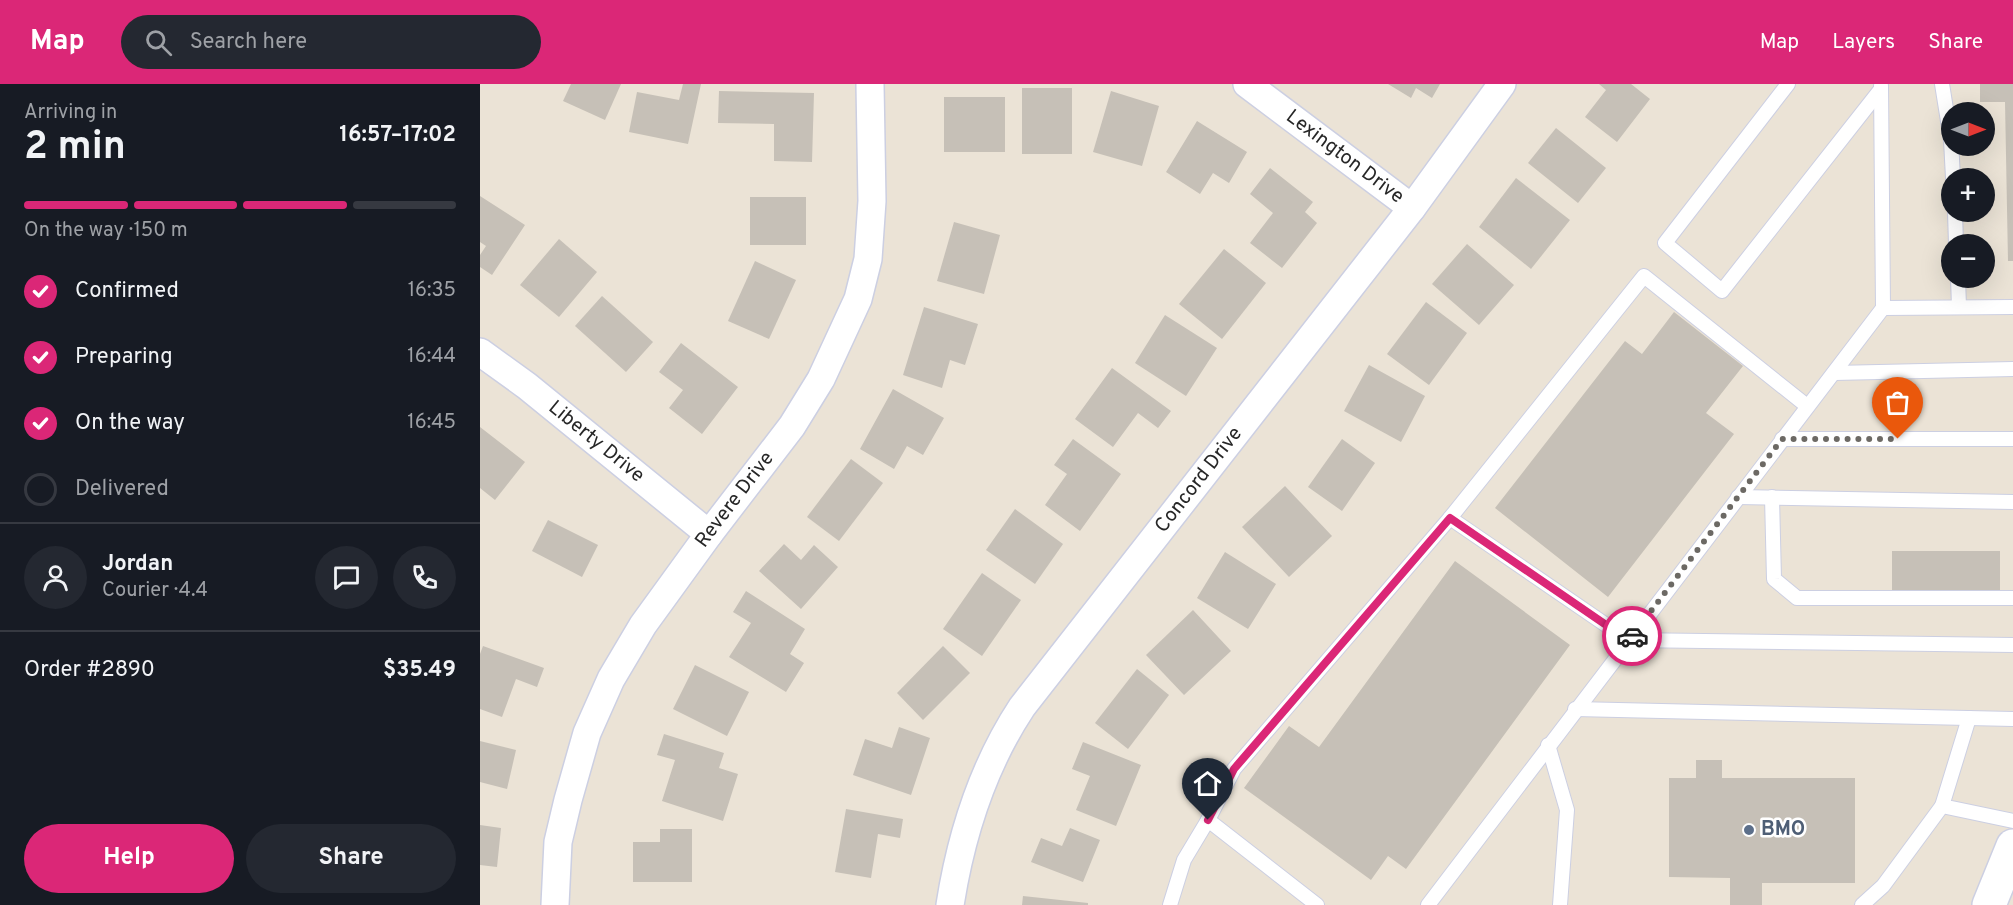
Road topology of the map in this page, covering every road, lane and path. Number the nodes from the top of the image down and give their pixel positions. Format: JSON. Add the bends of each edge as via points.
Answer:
{"nodes":[{"id":1,"x":870,"y":84,"type":"edge"},
{"id":2,"x":1247,"y":84,"type":"edge"},
{"id":3,"x":1502,"y":84,"type":"edge"},
{"id":4,"x":1788,"y":84,"type":"edge"},
{"id":5,"x":1942,"y":84,"type":"edge"},
{"id":6,"x":1881,"y":86,"type":"edge"},
{"id":7,"x":1952,"y":168,"type":"edge"},
{"id":8,"x":1412,"y":208,"type":"junction"},
{"id":9,"x":1958,"y":288,"type":"edge"},
{"id":10,"x":1959,"y":307,"type":"junction"},
{"id":11,"x":2013,"y":307,"type":"edge"},
{"id":12,"x":1882,"y":308,"type":"junction"},
{"id":13,"x":480,"y":352,"type":"edge"},
{"id":14,"x":2013,"y":369,"type":"edge"},
{"id":15,"x":1834,"y":373,"type":"junction"},
{"id":16,"x":1807,"y":406,"type":"junction"},
{"id":17,"x":1782,"y":439,"type":"junction"},
{"id":18,"x":2013,"y":439,"type":"edge"},
{"id":19,"x":1738,"y":497,"type":"junction"},
{"id":20,"x":1772,"y":497,"type":"junction"},
{"id":21,"x":2013,"y":502,"type":"edge"},
{"id":22,"x":1450,"y":518,"type":"junction"},
{"id":23,"x":709,"y":534,"type":"junction"},
{"id":24,"x":2013,"y":598,"type":"edge"},
{"id":25,"x":1628,"y":640,"type":"junction"},
{"id":26,"x":2013,"y":645,"type":"edge"},
{"id":27,"x":1575,"y":709,"type":"junction"},
{"id":28,"x":1969,"y":718,"type":"junction"},
{"id":29,"x":2013,"y":719,"type":"edge"},
{"id":30,"x":1548,"y":745,"type":"junction"},
{"id":31,"x":1942,"y":806,"type":"junction"},
{"id":32,"x":1208,"y":820,"type":"junction"},
{"id":33,"x":2013,"y":821,"type":"edge"},
{"id":34,"x":2013,"y":846,"type":"edge"},
{"id":35,"x":555,"y":905,"type":"edge"},
{"id":36,"x":950,"y":905,"type":"edge"},
{"id":37,"x":1170,"y":905,"type":"edge"},
{"id":38,"x":1317,"y":905,"type":"edge"},
{"id":39,"x":1428,"y":905,"type":"edge"},
{"id":40,"x":1560,"y":905,"type":"edge"},
{"id":41,"x":1862,"y":905,"type":"edge"},
{"id":42,"x":1989,"y":905,"type":"edge"}],
"edges":[{"from":1,"to":23,"type":"street","name":"Revere Drive","via":[[872,201],[868,258],[858,299],[821,378],[792,426]]},
{"from":2,"to":8,"type":"street","name":"Lexington Drive"},
{"from":3,"to":8,"type":"street","name":"Concord Drive"},
{"from":4,"to":6,"type":"lane","via":[[1665,243],[1722,291]]},
{"from":5,"to":7,"type":"lane"},
{"from":6,"to":12,"type":"lane"},
{"from":8,"to":36,"type":"street","name":"Concord Drive","via":[[1022,707],[990,763],[976,801],[962,844]]},
{"from":9,"to":10,"type":"lane"},
{"from":10,"to":11,"type":"lane"},
{"from":10,"to":12,"type":"lane"},
{"from":12,"to":15,"type":"lane"},
{"from":13,"to":23,"type":"street","name":"Liberty Drive"},
{"from":14,"to":15,"type":"lane"},
{"from":15,"to":16,"type":"lane"},
{"from":16,"to":17,"type":"lane"},
{"from":16,"to":22,"type":"lane","via":[[1644,276]]},
{"from":17,"to":18,"type":"lane"},
{"from":17,"to":19,"type":"lane"},
{"from":19,"to":20,"type":"lane"},
{"from":19,"to":25,"type":"lane"},
{"from":20,"to":21,"type":"lane"},
{"from":20,"to":24,"type":"lane","via":[[1774,579],[1797,598]]},
{"from":22,"to":25,"type":"lane"},
{"from":22,"to":32,"type":"lane","via":[[1234,769]]},
{"from":23,"to":35,"type":"street","name":"Revere Drive","via":[[643,625],[598,704],[558,842]]},
{"from":25,"to":26,"type":"lane"},
{"from":25,"to":27,"type":"lane"},
{"from":27,"to":28,"type":"lane"},
{"from":27,"to":30,"type":"lane"},
{"from":28,"to":29,"type":"lane"},
{"from":28,"to":31,"type":"lane"},
{"from":30,"to":39,"type":"lane"},
{"from":30,"to":40,"type":"lane","via":[[1567,810]]},
{"from":31,"to":33,"type":"lane"},
{"from":31,"to":41,"type":"lane","via":[[1882,886]]},
{"from":32,"to":37,"type":"lane","via":[[1184,860]]},
{"from":32,"to":38,"type":"lane"},
{"from":34,"to":42,"type":"street"}]}
